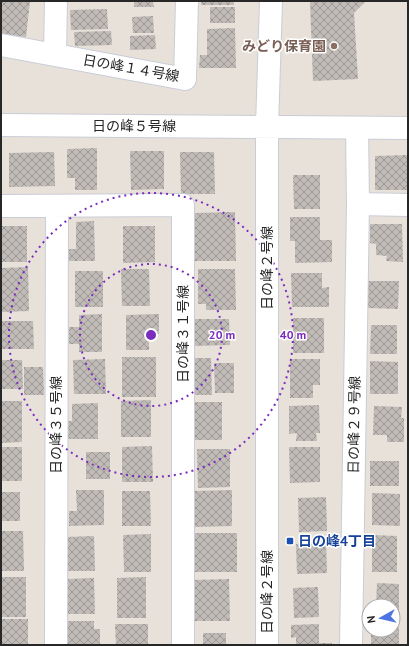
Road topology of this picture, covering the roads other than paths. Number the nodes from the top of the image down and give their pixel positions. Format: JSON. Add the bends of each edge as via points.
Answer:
{"nodes":[{"id":1,"x":56,"y":1,"type":"edge"},
{"id":2,"x":187,"y":1,"type":"edge"},
{"id":3,"x":271,"y":1,"type":"edge"},
{"id":4,"x":1,"y":45,"type":"edge"},
{"id":5,"x":55,"y":54,"type":"junction"},
{"id":6,"x":1,"y":125,"type":"edge"},
{"id":7,"x":268,"y":127,"type":"junction"},
{"id":8,"x":357,"y":128,"type":"junction"},
{"id":9,"x":408,"y":128,"type":"edge"},
{"id":10,"x":358,"y":204,"type":"junction"},
{"id":11,"x":1,"y":206,"type":"edge"},
{"id":12,"x":57,"y":206,"type":"junction"},
{"id":13,"x":408,"y":206,"type":"edge"},
{"id":14,"x":56,"y":645,"type":"edge"},
{"id":15,"x":183,"y":645,"type":"edge"},
{"id":16,"x":267,"y":645,"type":"edge"},
{"id":17,"x":351,"y":645,"type":"edge"}],
"edges":[{"from":1,"to":5,"type":"street"},
{"from":2,"to":5,"type":"street","name":"日の峰１４号線","via":[[185,79]]},
{"from":3,"to":7,"type":"street","name":"日の峰２号線"},
{"from":4,"to":5,"type":"street","name":"日の峰１４号線"},
{"from":6,"to":7,"type":"street","name":"日の峰５号線"},
{"from":7,"to":8,"type":"street"},
{"from":7,"to":16,"type":"street","name":"日の峰２号線"},
{"from":8,"to":9,"type":"street"},
{"from":8,"to":10,"type":"street","name":"日の峰２９号線"},
{"from":10,"to":13,"type":"street"},
{"from":10,"to":17,"type":"street","name":"日の峰２９号線"},
{"from":11,"to":12,"type":"street","name":"日の峰３１号線"},
{"from":12,"to":14,"type":"street","name":"日の峰３５号線"},
{"from":12,"to":15,"type":"street","name":"日の峰３１号線","via":[[183,205]]}]}
